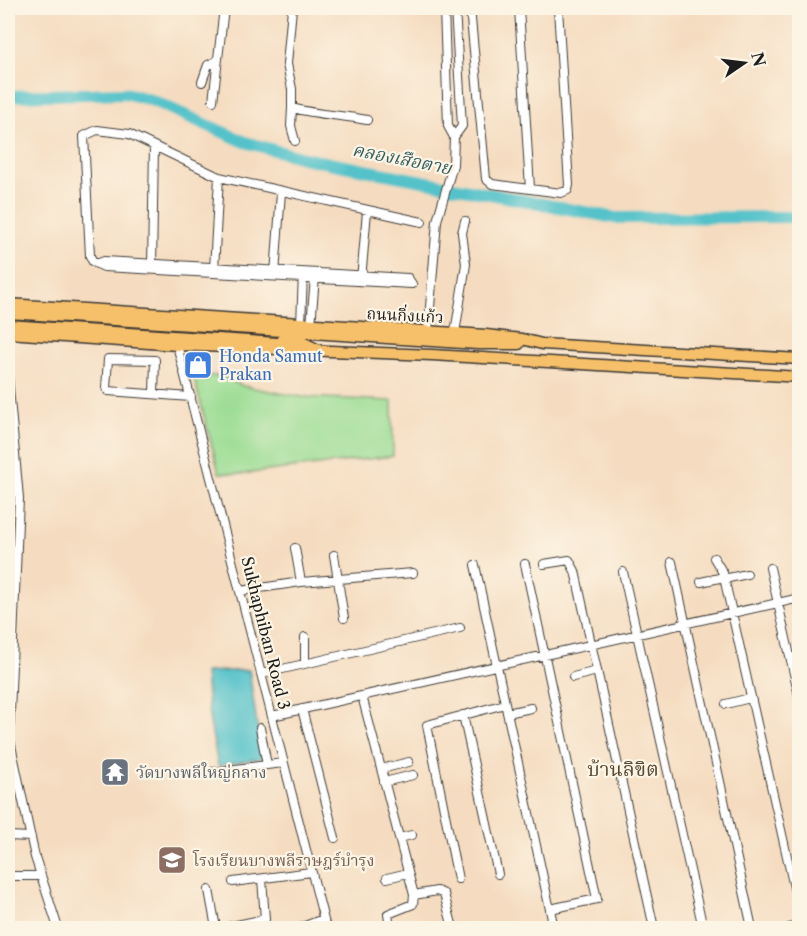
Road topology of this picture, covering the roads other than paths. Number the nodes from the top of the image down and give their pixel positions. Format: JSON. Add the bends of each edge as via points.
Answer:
{"nodes":[{"id":1,"x":224,"y":8,"type":"edge"},
{"id":2,"x":292,"y":8,"type":"edge"},
{"id":3,"x":444,"y":8,"type":"edge"},
{"id":4,"x":454,"y":8,"type":"edge"},
{"id":5,"x":470,"y":8,"type":"edge"},
{"id":6,"x":519,"y":8,"type":"edge"},
{"id":7,"x":558,"y":8,"type":"edge"},
{"id":8,"x":217,"y":61,"type":"junction"},
{"id":9,"x":202,"y":82,"type":"dead end"},
{"id":10,"x":447,"y":82,"type":"junction"},
{"id":11,"x":460,"y":82,"type":"junction"},
{"id":12,"x":213,"y":101,"type":"dead end"},
{"id":13,"x":292,"y":108,"type":"junction"},
{"id":14,"x":367,"y":120,"type":"dead end"},
{"id":15,"x":454,"y":137,"type":"junction"},
{"id":16,"x":295,"y":141,"type":"dead end"},
{"id":17,"x":154,"y":147,"type":"junction"},
{"id":18,"x":219,"y":177,"type":"junction"},
{"id":19,"x":530,"y":189,"type":"junction"},
{"id":20,"x":281,"y":192,"type":"junction"},
{"id":21,"x":367,"y":211,"type":"junction"},
{"id":22,"x":465,"y":221,"type":"dead end"},
{"id":23,"x":422,"y":222,"type":"dead end"},
{"id":24,"x":152,"y":267,"type":"junction"},
{"id":25,"x":214,"y":270,"type":"junction"},
{"id":26,"x":275,"y":274,"type":"junction"},
{"id":27,"x":303,"y":276,"type":"junction"},
{"id":28,"x":314,"y":276,"type":"junction"},
{"id":29,"x":361,"y":280,"type":"junction"},
{"id":30,"x":303,"y":294,"type":"junction"},
{"id":31,"x":313,"y":294,"type":"junction"},
{"id":32,"x":8,"y":304,"type":"edge"},
{"id":33,"x":8,"y":313,"type":"edge"},
{"id":34,"x":8,"y":318,"type":"edge"},
{"id":35,"x":8,"y":325,"type":"edge"},
{"id":36,"x":306,"y":325,"type":"junction"},
{"id":37,"x":428,"y":332,"type":"junction"},
{"id":38,"x":8,"y":333,"type":"edge"},
{"id":39,"x":455,"y":333,"type":"junction"},
{"id":40,"x":535,"y":343,"type":"junction"},
{"id":41,"x":177,"y":345,"type":"junction"},
{"id":42,"x":308,"y":345,"type":"junction"},
{"id":43,"x":322,"y":352,"type":"junction"},
{"id":44,"x":800,"y":359,"type":"edge"},
{"id":45,"x":8,"y":377,"type":"edge"},
{"id":46,"x":800,"y":377,"type":"edge"},
{"id":47,"x":154,"y":394,"type":"junction"},
{"id":48,"x":191,"y":397,"type":"junction"},
{"id":49,"x":10,"y":426,"type":"edge"},
{"id":50,"x":8,"y":523,"type":"edge"},
{"id":51,"x":18,"y":524,"type":"junction"},
{"id":52,"x":295,"y":548,"type":"dead end"},
{"id":53,"x":334,"y":555,"type":"dead end"},
{"id":54,"x":714,"y":558,"type":"dead end"},
{"id":55,"x":672,"y":562,"type":"dead end"},
{"id":56,"x":525,"y":564,"type":"dead end"},
{"id":57,"x":544,"y":564,"type":"dead end"},
{"id":58,"x":475,"y":565,"type":"dead end"},
{"id":59,"x":770,"y":568,"type":"dead end"},
{"id":60,"x":623,"y":572,"type":"dead end"},
{"id":61,"x":413,"y":573,"type":"dead end"},
{"id":62,"x":747,"y":574,"type":"dead end"},
{"id":63,"x":724,"y":578,"type":"junction"},
{"id":64,"x":338,"y":580,"type":"junction"},
{"id":65,"x":301,"y":582,"type":"junction"},
{"id":66,"x":701,"y":582,"type":"dead end"},
{"id":67,"x":240,"y":591,"type":"junction"},
{"id":68,"x":11,"y":596,"type":"edge"},
{"id":69,"x":800,"y":598,"type":"edge"},
{"id":70,"x":778,"y":602,"type":"junction"},
{"id":71,"x":10,"y":611,"type":"edge"},
{"id":72,"x":731,"y":613,"type":"junction"},
{"id":73,"x":344,"y":618,"type":"dead end"},
{"id":74,"x":684,"y":623,"type":"junction"},
{"id":75,"x":10,"y":625,"type":"edge"},
{"id":76,"x":460,"y":628,"type":"dead end"},
{"id":77,"x":637,"y":634,"type":"junction"},
{"id":78,"x":304,"y":637,"type":"dead end"},
{"id":79,"x":591,"y":644,"type":"junction"},
{"id":80,"x":9,"y":654,"type":"edge"},
{"id":81,"x":545,"y":655,"type":"junction"},
{"id":82,"x":305,"y":663,"type":"junction"},
{"id":83,"x":497,"y":665,"type":"junction"},
{"id":84,"x":597,"y":671,"type":"junction"},
{"id":85,"x":261,"y":674,"type":"junction"},
{"id":86,"x":573,"y":677,"type":"dead end"},
{"id":87,"x":362,"y":696,"type":"junction"},
{"id":88,"x":750,"y":698,"type":"junction"},
{"id":89,"x":800,"y":700,"type":"edge"},
{"id":90,"x":726,"y":704,"type":"dead end"},
{"id":91,"x":531,"y":708,"type":"dead end"},
{"id":92,"x":302,"y":709,"type":"junction"},
{"id":93,"x":506,"y":709,"type":"junction"},
{"id":94,"x":463,"y":714,"type":"junction"},
{"id":95,"x":272,"y":716,"type":"junction"},
{"id":96,"x":260,"y":728,"type":"dead end"},
{"id":97,"x":409,"y":762,"type":"dead end"},
{"id":98,"x":283,"y":763,"type":"junction"},
{"id":99,"x":267,"y":765,"type":"junction"},
{"id":100,"x":381,"y":769,"type":"junction"},
{"id":101,"x":212,"y":772,"type":"dead end"},
{"id":102,"x":413,"y":775,"type":"dead end"},
{"id":103,"x":384,"y":782,"type":"junction"},
{"id":104,"x":412,"y":835,"type":"dead end"},
{"id":105,"x":8,"y":836,"type":"edge"},
{"id":106,"x":31,"y":837,"type":"junction"},
{"id":107,"x":334,"y":838,"type":"dead end"},
{"id":108,"x":399,"y":838,"type":"junction"},
{"id":109,"x":311,"y":872,"type":"junction"},
{"id":110,"x":408,"y":873,"type":"junction"},
{"id":111,"x":498,"y":874,"type":"dead end"},
{"id":112,"x":8,"y":876,"type":"edge"},
{"id":113,"x":41,"y":876,"type":"junction"},
{"id":114,"x":387,"y":878,"type":"dead end"},
{"id":115,"x":262,"y":879,"type":"junction"},
{"id":116,"x":458,"y":879,"type":"dead end"},
{"id":117,"x":233,"y":882,"type":"dead end"},
{"id":118,"x":208,"y":890,"type":"dead end"},
{"id":119,"x":414,"y":895,"type":"junction"},
{"id":120,"x":550,"y":909,"type":"junction"},
{"id":121,"x":800,"y":914,"type":"edge"},
{"id":122,"x":323,"y":919,"type":"junction"},
{"id":123,"x":800,"y":926,"type":"edge"},
{"id":124,"x":58,"y":928,"type":"edge"},
{"id":125,"x":216,"y":928,"type":"edge"},
{"id":126,"x":223,"y":928,"type":"edge"},
{"id":127,"x":300,"y":928,"type":"edge"},
{"id":128,"x":326,"y":928,"type":"edge"},
{"id":129,"x":390,"y":928,"type":"edge"},
{"id":130,"x":453,"y":928,"type":"edge"},
{"id":131,"x":555,"y":928,"type":"edge"},
{"id":132,"x":654,"y":928,"type":"edge"},
{"id":133,"x":703,"y":928,"type":"edge"},
{"id":134,"x":752,"y":928,"type":"edge"},
{"id":135,"x":789,"y":928,"type":"edge"}],
"edges":[{"from":1,"to":8,"type":"street"},
{"from":2,"to":13,"type":"street","via":[[287,57]]},
{"from":3,"to":10,"type":"street"},
{"from":4,"to":11,"type":"street"},
{"from":5,"to":19,"type":"street","via":[[486,179],[492,184]]},
{"from":6,"to":19,"type":"street"},
{"from":7,"to":19,"type":"street","via":[[569,185],[561,193]]},
{"from":8,"to":9,"type":"street","via":[[208,65]]},
{"from":8,"to":12,"type":"street"},
{"from":10,"to":11,"type":"street"},
{"from":10,"to":15,"type":"street","via":[[447,126]]},
{"from":11,"to":15,"type":"street","via":[[462,126]]},
{"from":13,"to":14,"type":"street","via":[[320,116]]},
{"from":13,"to":16,"type":"street"},
{"from":15,"to":37,"type":"street","via":[[453,165],[437,221]]},
{"from":17,"to":18,"type":"street"},
{"from":17,"to":24,"type":"street"},
{"from":17,"to":24,"type":"street","via":[[129,134],[113,131],[97,130],[84,136],[90,256],[97,264],[104,261]]},
{"from":18,"to":20,"type":"street"},
{"from":18,"to":25,"type":"street"},
{"from":20,"to":21,"type":"street"},
{"from":20,"to":26,"type":"street"},
{"from":21,"to":23,"type":"street"},
{"from":21,"to":29,"type":"street"},
{"from":22,"to":39,"type":"street","via":[[462,233],[466,264]]},
{"from":24,"to":25,"type":"street"},
{"from":25,"to":26,"type":"street"},
{"from":26,"to":27,"type":"street"},
{"from":27,"to":28,"type":"street"},
{"from":27,"to":30,"type":"street"},
{"from":28,"to":29,"type":"street"},
{"from":28,"to":31,"type":"street"},
{"from":29,"to":29,"type":"street","via":[[408,278],[412,284]]},
{"from":30,"to":31,"type":"street"},
{"from":30,"to":36,"type":"street"},
{"from":31,"to":36,"type":"street"},
{"from":32,"to":36,"type":"main road","name":"ถนนกิ่งแก้ว"},
{"from":33,"to":40,"type":"main road","via":[[478,344]]},
{"from":34,"to":42,"type":"main road","via":[[281,337]]},
{"from":35,"to":42,"type":"main road"},
{"from":36,"to":37,"type":"main road","name":"ถนนกิ่งแก้ว"},
{"from":37,"to":39,"type":"main road","name":"ถนนกิ่งแก้ว"},
{"from":38,"to":41,"type":"main road"},
{"from":39,"to":40,"type":"main road","name":"ถนนกิ่งแก้ว"},
{"from":40,"to":44,"type":"main road","name":"ถนนกิ่งแก้ว"},
{"from":41,"to":43,"type":"main road"},
{"from":41,"to":48,"type":"street","name":"Sukhaphiban Road 3"},
{"from":42,"to":43,"type":"main road"},
{"from":43,"to":46,"type":"main road"},
{"from":45,"to":49,"type":"street"},
{"from":47,"to":47,"type":"street","via":[[108,391],[108,358],[155,360]]},
{"from":47,"to":48,"type":"street"},
{"from":48,"to":67,"type":"street","name":"Sukhaphiban Road 3"},
{"from":49,"to":51,"type":"street","via":[[19,481]]},
{"from":50,"to":51,"type":"street"},
{"from":51,"to":68,"type":"street"},
{"from":52,"to":65,"type":"street"},
{"from":53,"to":64,"type":"street"},
{"from":54,"to":63,"type":"street"},
{"from":55,"to":74,"type":"street"},
{"from":56,"to":81,"type":"street"},
{"from":57,"to":79,"type":"street","via":[[569,560],[573,564]]},
{"from":58,"to":83,"type":"street"},
{"from":59,"to":70,"type":"street"},
{"from":60,"to":77,"type":"street"},
{"from":61,"to":64,"type":"street"},
{"from":62,"to":63,"type":"street"},
{"from":63,"to":66,"type":"street"},
{"from":63,"to":72,"type":"street"},
{"from":64,"to":65,"type":"street"},
{"from":64,"to":73,"type":"street"},
{"from":65,"to":67,"type":"street"},
{"from":67,"to":85,"type":"street","name":"Sukhaphiban Road 3"},
{"from":68,"to":71,"type":"street"},
{"from":69,"to":70,"type":"street"},
{"from":70,"to":72,"type":"street"},
{"from":70,"to":89,"type":"street"},
{"from":71,"to":75,"type":"street"},
{"from":72,"to":74,"type":"street"},
{"from":72,"to":88,"type":"street"},
{"from":74,"to":77,"type":"street"},
{"from":74,"to":134,"type":"street"},
{"from":75,"to":80,"type":"street"},
{"from":76,"to":82,"type":"street"},
{"from":77,"to":79,"type":"street"},
{"from":77,"to":133,"type":"street"},
{"from":78,"to":82,"type":"street"},
{"from":79,"to":81,"type":"street"},
{"from":79,"to":84,"type":"street"},
{"from":80,"to":106,"type":"street","via":[[10,747]]},
{"from":81,"to":83,"type":"street"},
{"from":81,"to":120,"type":"street","via":[[597,899]]},
{"from":82,"to":85,"type":"street"},
{"from":83,"to":87,"type":"street"},
{"from":83,"to":93,"type":"street"},
{"from":84,"to":86,"type":"street"},
{"from":84,"to":132,"type":"street"},
{"from":85,"to":95,"type":"street","name":"Sukhaphiban Road 3"},
{"from":87,"to":92,"type":"street"},
{"from":87,"to":100,"type":"street"},
{"from":88,"to":90,"type":"street"},
{"from":88,"to":121,"type":"street"},
{"from":91,"to":93,"type":"street"},
{"from":92,"to":95,"type":"street"},
{"from":92,"to":107,"type":"street"},
{"from":93,"to":94,"type":"street"},
{"from":93,"to":120,"type":"street"},
{"from":94,"to":111,"type":"street"},
{"from":94,"to":116,"type":"street","via":[[430,723],[426,729]]},
{"from":95,"to":98,"type":"street","name":"Sukhaphiban Road 3"},
{"from":96,"to":99,"type":"street"},
{"from":97,"to":100,"type":"street"},
{"from":98,"to":99,"type":"street"},
{"from":98,"to":109,"type":"street","name":"Sukhaphiban Road 3"},
{"from":99,"to":101,"type":"street"},
{"from":100,"to":103,"type":"street"},
{"from":102,"to":103,"type":"street"},
{"from":103,"to":108,"type":"street"},
{"from":104,"to":108,"type":"street"},
{"from":105,"to":106,"type":"street"},
{"from":106,"to":113,"type":"street"},
{"from":108,"to":110,"type":"street"},
{"from":109,"to":115,"type":"street"},
{"from":109,"to":122,"type":"street","name":"Sukhaphiban Road 3"},
{"from":110,"to":114,"type":"street"},
{"from":110,"to":119,"type":"street"},
{"from":112,"to":113,"type":"street"},
{"from":113,"to":124,"type":"street"},
{"from":115,"to":117,"type":"street"},
{"from":115,"to":126,"type":"street","via":[[265,919]]},
{"from":118,"to":125,"type":"street"},
{"from":119,"to":129,"type":"street","via":[[413,904],[388,914]]},
{"from":119,"to":130,"type":"street","via":[[437,891],[444,894]]},
{"from":120,"to":131,"type":"street"},
{"from":122,"to":127,"type":"street"},
{"from":122,"to":128,"type":"street","name":"Sukhaphiban Road 3"},
{"from":123,"to":135,"type":"street"}]}
